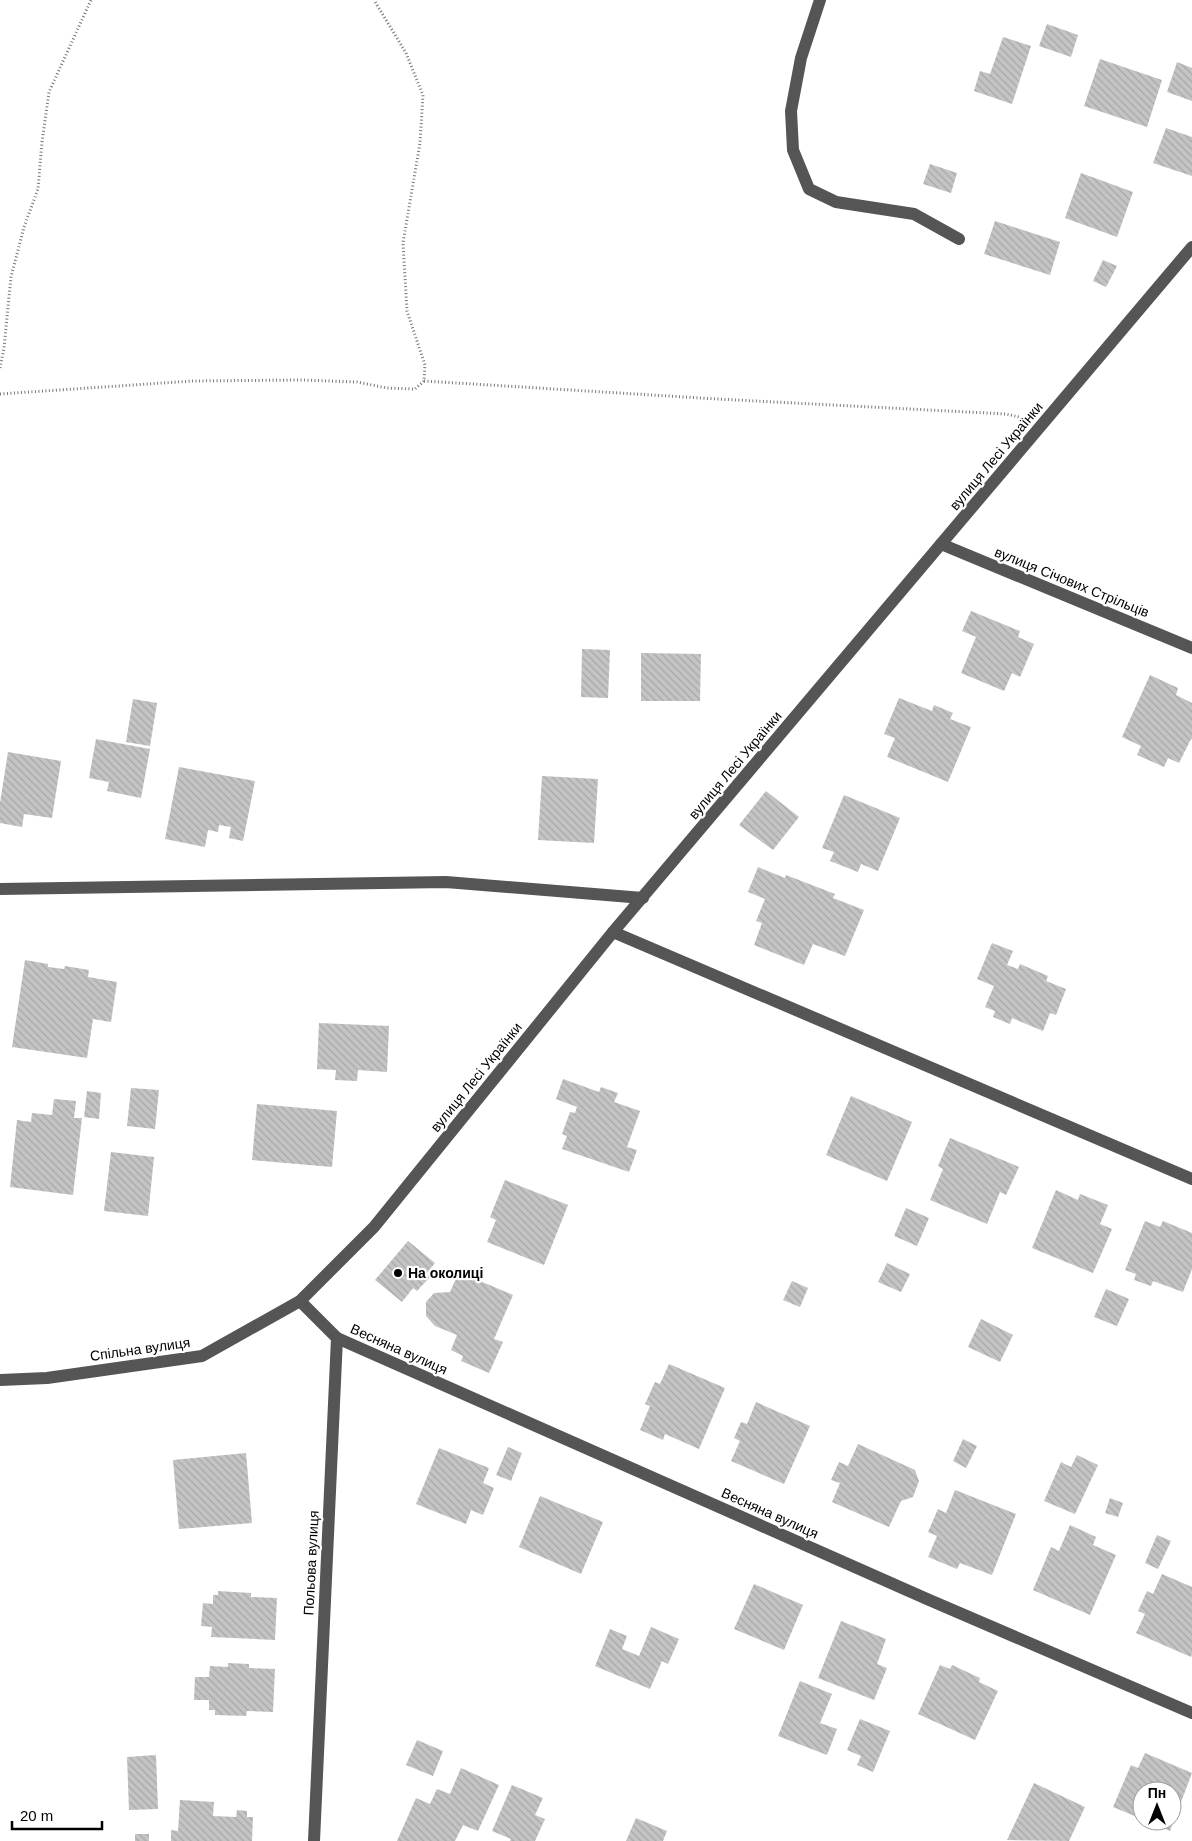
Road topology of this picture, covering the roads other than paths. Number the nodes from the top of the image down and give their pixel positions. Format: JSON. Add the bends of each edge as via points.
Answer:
{"nodes":[{"id":1,"x":820,"y":0,"type":"edge"},
{"id":2,"x":959,"y":239,"type":"dead end"},
{"id":3,"x":1192,"y":247,"type":"edge"},
{"id":4,"x":941,"y":544,"type":"junction"},
{"id":5,"x":1192,"y":648,"type":"edge"},
{"id":6,"x":0,"y":889,"type":"edge"},
{"id":7,"x":642,"y":898,"type":"junction"},
{"id":8,"x":613,"y":932,"type":"junction"},
{"id":9,"x":1192,"y":1179,"type":"edge"},
{"id":10,"x":300,"y":1301,"type":"junction"},
{"id":11,"x":337,"y":1338,"type":"junction"},
{"id":12,"x":0,"y":1380,"type":"edge"},
{"id":13,"x":1192,"y":1713,"type":"edge"},
{"id":14,"x":314,"y":1841,"type":"edge"}],
"edges":[{"from":1,"to":2,"type":"street","via":[[801,58],[791,111],[793,150],[809,189],[836,202],[914,214]]},
{"from":3,"to":4,"type":"street","name":"вулиця Лесі Українки"},
{"from":4,"to":5,"type":"street","name":"вулиця Січових Стрільців"},
{"from":4,"to":7,"type":"street","name":"вулиця Лесі Українки"},
{"from":6,"to":7,"type":"street","via":[[446,882]]},
{"from":7,"to":8,"type":"street","name":"вулиця Лесі Українки"},
{"from":8,"to":9,"type":"street"},
{"from":8,"to":10,"type":"street","name":"вулиця Лесі Українки","via":[[374,1227]]},
{"from":10,"to":11,"type":"street"},
{"from":10,"to":12,"type":"street","name":"Спільна вулиця","via":[[202,1356],[47,1378]]},
{"from":11,"to":13,"type":"street","name":"Весняна вулиця"},
{"from":11,"to":14,"type":"street","name":"Польова вулиця"}]}
